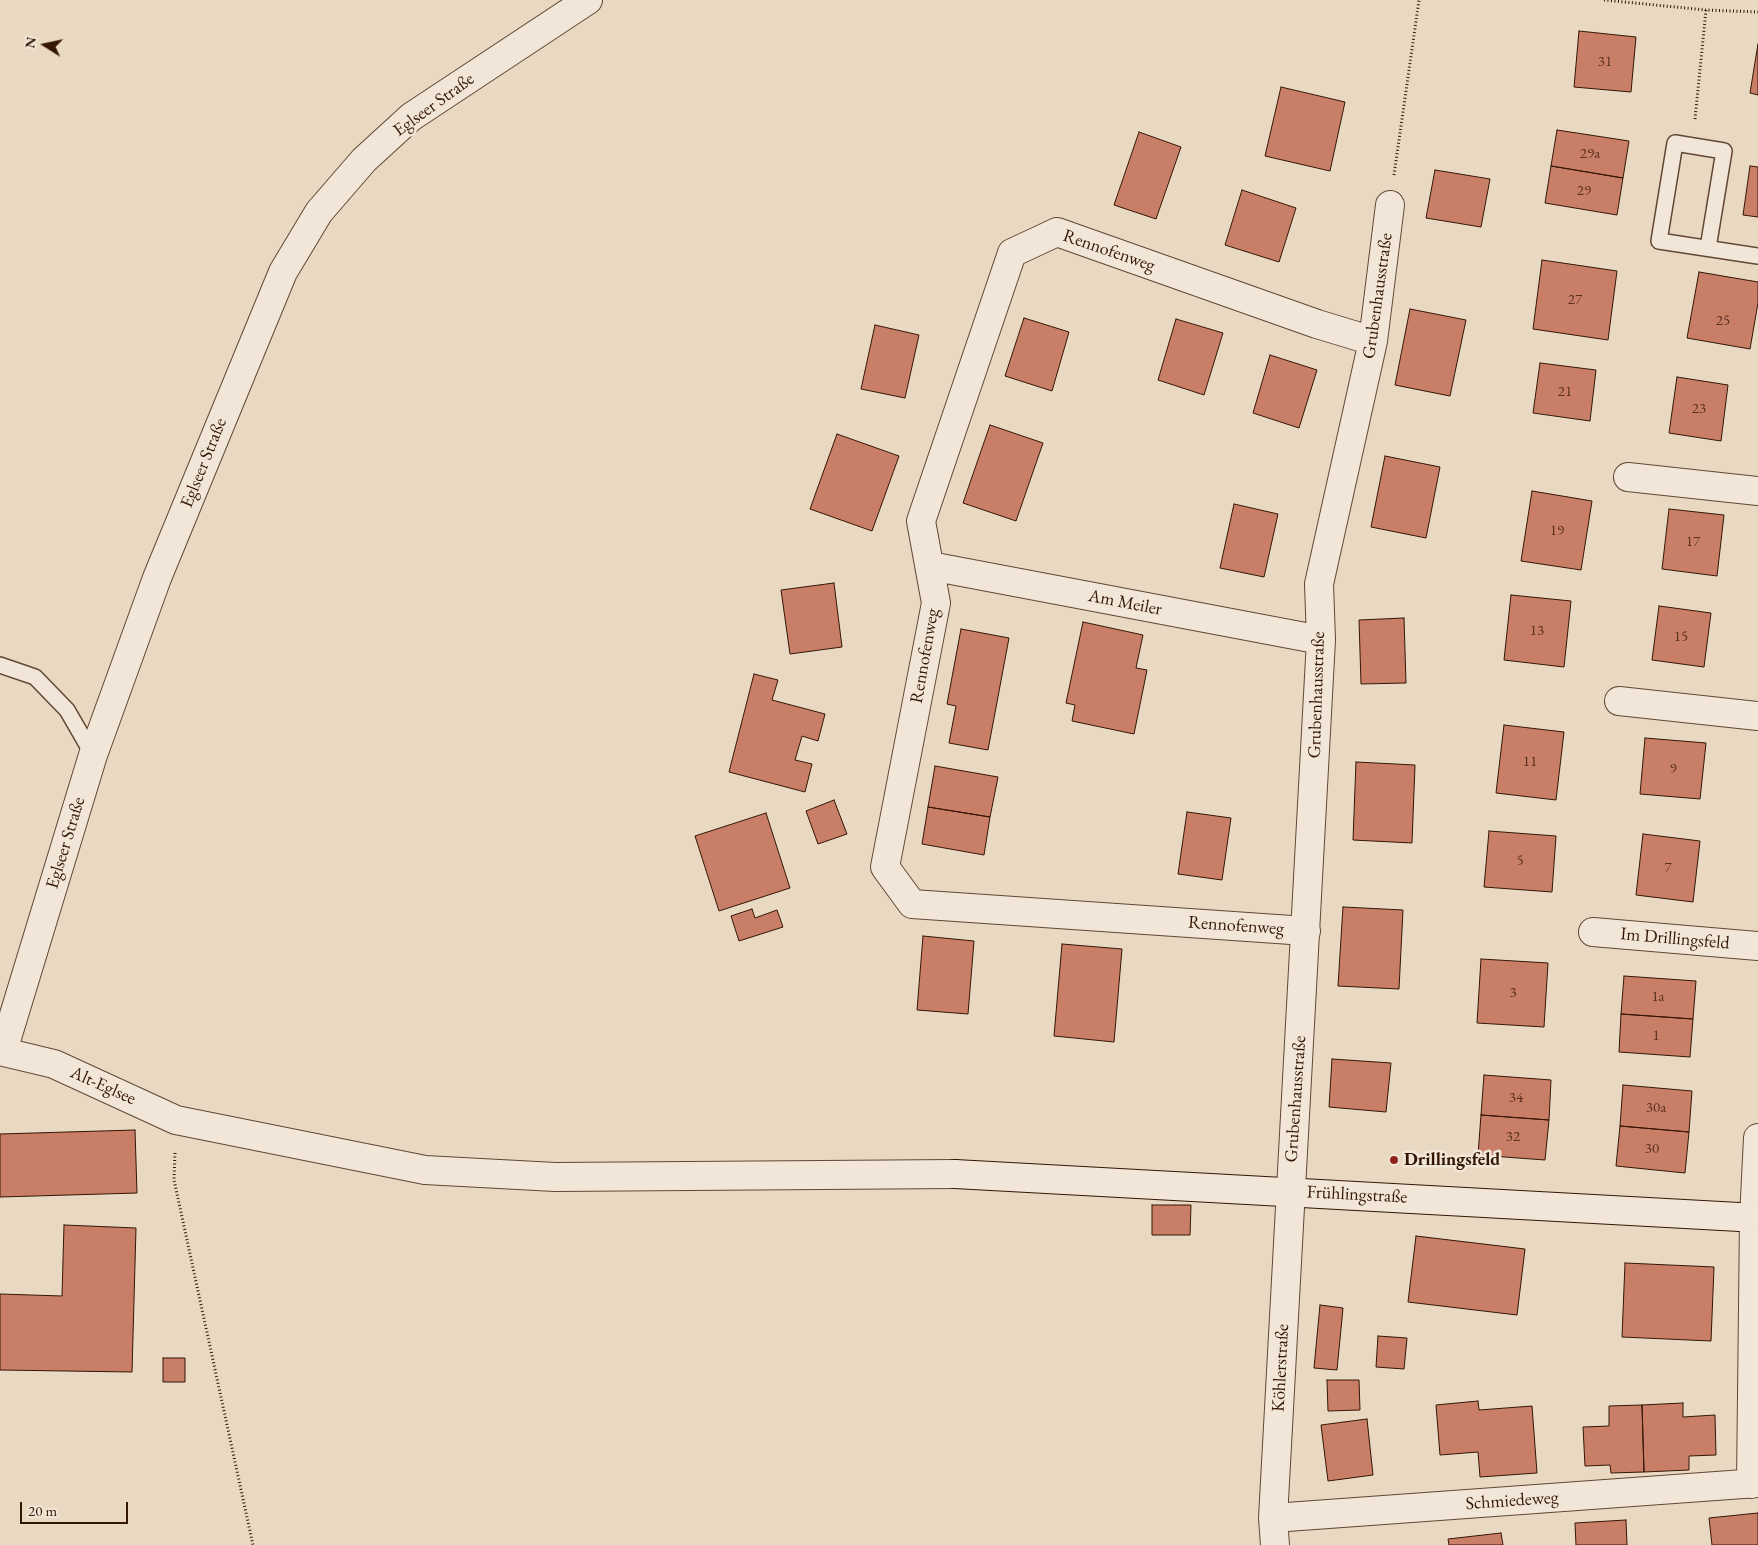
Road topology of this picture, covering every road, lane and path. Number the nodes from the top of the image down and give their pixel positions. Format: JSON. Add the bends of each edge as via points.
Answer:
{"nodes":[{"id":1,"x":588,"y":0,"type":"edge"},
{"id":2,"x":1419,"y":0,"type":"edge"},
{"id":3,"x":1604,"y":0,"type":"edge"},
{"id":4,"x":1706,"y":10,"type":"junction"},
{"id":5,"x":1758,"y":12,"type":"edge"},
{"id":6,"x":1692,"y":146,"type":"junction"},
{"id":7,"x":1390,"y":205,"type":"joint"},
{"id":8,"x":1708,"y":248,"type":"junction"},
{"id":9,"x":1758,"y":256,"type":"edge"},
{"id":10,"x":1374,"y":341,"type":"junction"},
{"id":11,"x":1628,"y":477,"type":"dead end"},
{"id":12,"x":1758,"y":491,"type":"edge"},
{"id":13,"x":930,"y":566,"type":"junction"},
{"id":14,"x":1321,"y":640,"type":"junction"},
{"id":15,"x":0,"y":665,"type":"edge"},
{"id":16,"x":1619,"y":701,"type":"dead end"},
{"id":17,"x":1758,"y":716,"type":"edge"},
{"id":18,"x":93,"y":755,"type":"junction"},
{"id":19,"x":1306,"y":931,"type":"junction"},
{"id":20,"x":1593,"y":932,"type":"dead end"},
{"id":21,"x":1758,"y":946,"type":"edge"},
{"id":22,"x":2,"y":1051,"type":"edge"},
{"id":23,"x":176,"y":1120,"type":"junction"},
{"id":24,"x":204,"y":1126,"type":"joint"},
{"id":25,"x":1758,"y":1138,"type":"edge"},
{"id":26,"x":1290,"y":1191,"type":"junction"},
{"id":27,"x":1756,"y":1218,"type":"edge"},
{"id":28,"x":1754,"y":1484,"type":"edge"},
{"id":29,"x":1273,"y":1518,"type":"junction"},
{"id":30,"x":253,"y":1545,"type":"edge"},
{"id":31,"x":1275,"y":1545,"type":"edge"}],
"edges":[{"from":1,"to":18,"type":"street","name":"Eglseer Straße","via":[[411,117],[364,160],[319,212],[283,272],[157,578]]},
{"from":2,"to":7,"type":"path"},
{"from":3,"to":4,"type":"path"},
{"from":4,"to":5,"type":"path"},
{"from":4,"to":6,"type":"path"},
{"from":6,"to":8,"type":"lane","via":[[1724,151]]},
{"from":6,"to":8,"type":"lane","via":[[1675,143],[1659,241]]},
{"from":7,"to":10,"type":"street","name":"Grubenhausstraße"},
{"from":8,"to":9,"type":"lane"},
{"from":10,"to":13,"type":"street","name":"Rennofenweg","via":[[1057,232],[1012,253],[921,521]]},
{"from":10,"to":14,"type":"street","name":"Grubenhausstraße","via":[[1319,584]]},
{"from":11,"to":12,"type":"street"},
{"from":13,"to":14,"type":"street","name":"Am Meiler"},
{"from":13,"to":19,"type":"street","name":"Rennofenweg","via":[[936,603],[885,868],[912,904]]},
{"from":14,"to":19,"type":"street","name":"Grubenhausstraße"},
{"from":15,"to":18,"type":"lane","via":[[35,677],[67,710]]},
{"from":16,"to":17,"type":"street"},
{"from":18,"to":22,"type":"street","name":"Eglseer Straße"},
{"from":19,"to":26,"type":"street","name":"Grubenhausstraße"},
{"from":20,"to":21,"type":"street","name":"Im Drillingsfeld"},
{"from":22,"to":23,"type":"street","name":"Alt-Eglsee","via":[[54,1064]]},
{"from":23,"to":24,"type":"street","name":"Alt-Eglsee"},
{"from":23,"to":30,"type":"path","via":[[174,1180]]},
{"from":24,"to":26,"type":"street","name":"Frühlingstraße","via":[[425,1170],[555,1177],[955,1174]]},
{"from":25,"to":27,"type":"street"},
{"from":26,"to":27,"type":"street","name":"Frühlingstraße"},
{"from":26,"to":29,"type":"street","name":"Köhlerstraße"},
{"from":27,"to":28,"type":"street","name":"Schmiedeweg"},
{"from":28,"to":29,"type":"street","name":"Schmiedeweg"},
{"from":29,"to":31,"type":"street","name":"Köhlerstraße"}]}
